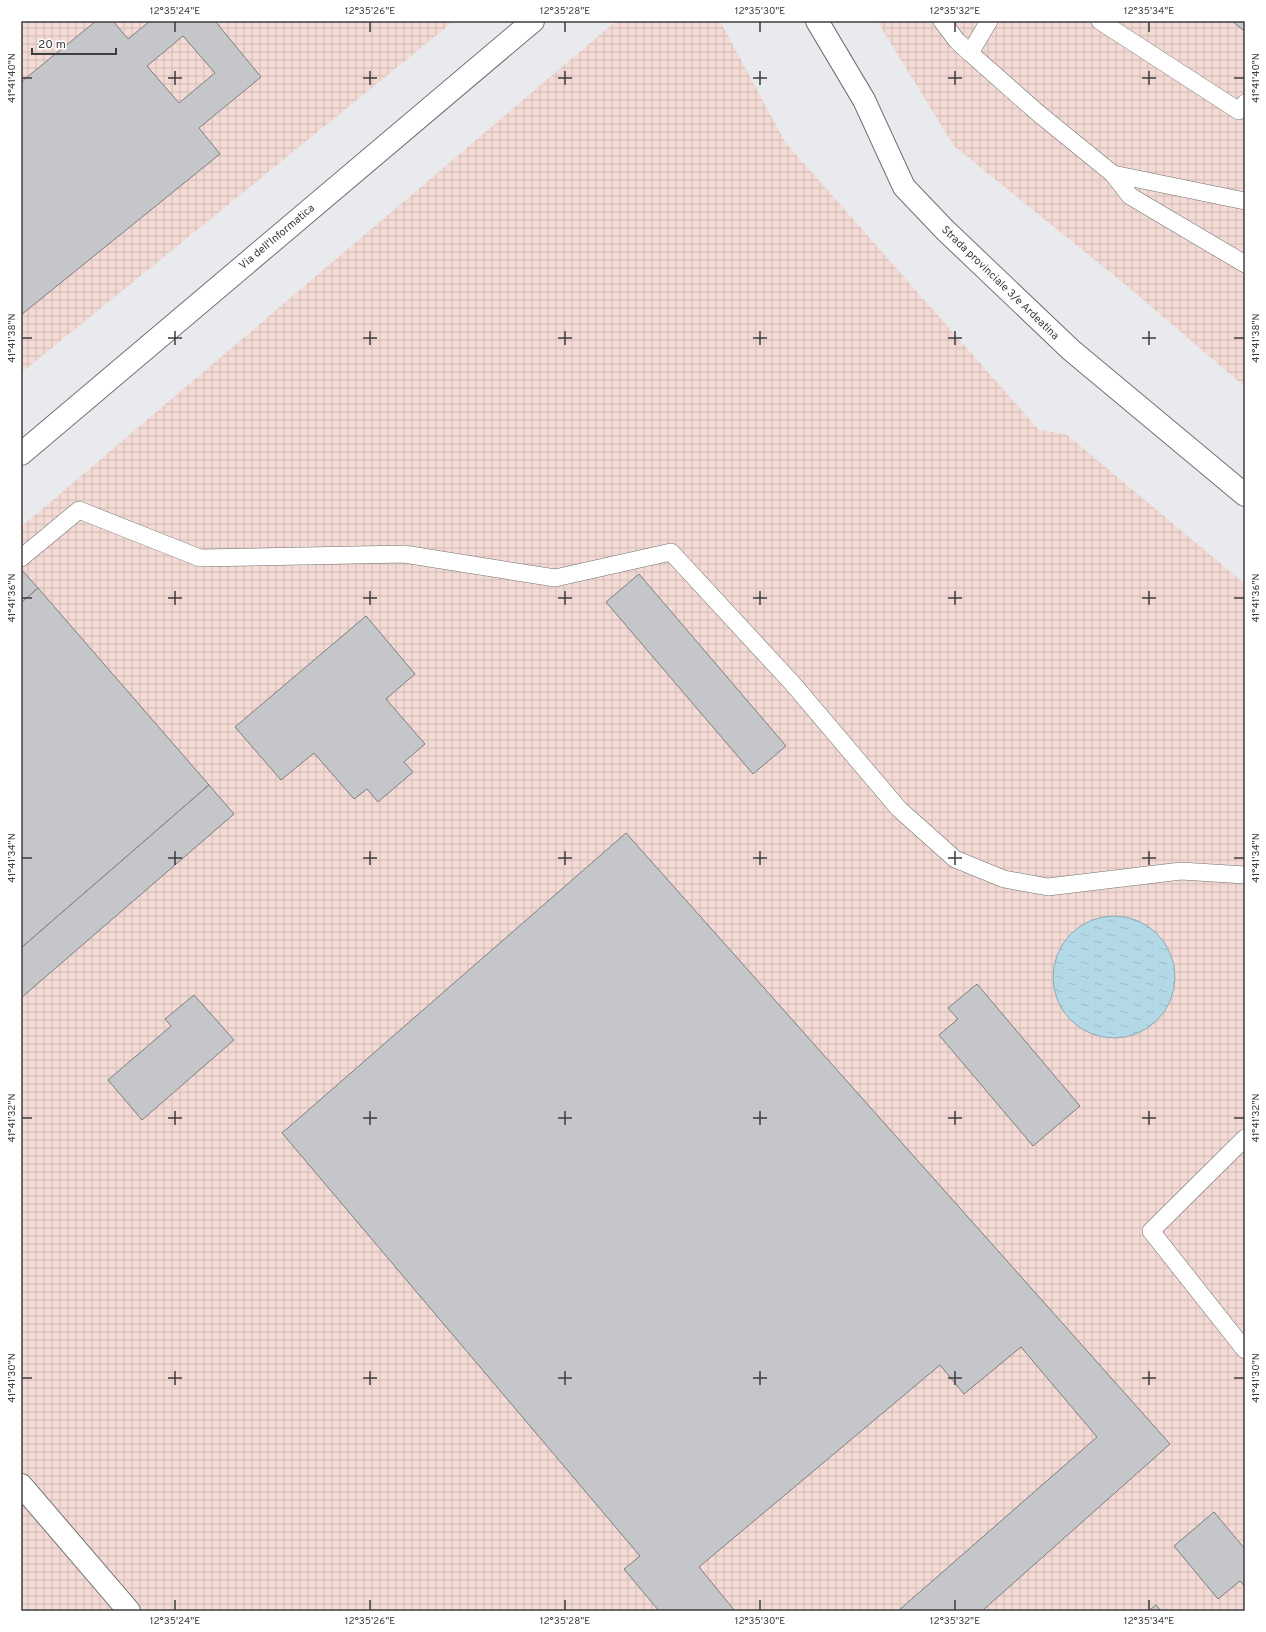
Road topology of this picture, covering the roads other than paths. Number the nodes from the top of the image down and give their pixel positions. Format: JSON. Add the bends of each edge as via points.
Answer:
{"nodes":[{"id":1,"x":533,"y":21,"type":"edge"},
{"id":2,"x":817,"y":21,"type":"edge"},
{"id":3,"x":942,"y":21,"type":"edge"},
{"id":4,"x":989,"y":21,"type":"edge"},
{"id":5,"x":1100,"y":21,"type":"edge"},
{"id":6,"x":970,"y":53,"type":"junction"},
{"id":7,"x":1245,"y":103,"type":"edge"},
{"id":8,"x":1113,"y":174,"type":"junction"},
{"id":9,"x":1245,"y":201,"type":"edge"},
{"id":10,"x":1245,"y":264,"type":"edge"},
{"id":11,"x":21,"y":454,"type":"edge"},
{"id":12,"x":1245,"y":495,"type":"edge"},
{"id":13,"x":21,"y":558,"type":"edge"},
{"id":14,"x":1245,"y":875,"type":"edge"},
{"id":15,"x":1245,"y":1138,"type":"edge"},
{"id":16,"x":1245,"y":1350,"type":"edge"},
{"id":17,"x":21,"y":1485,"type":"edge"},
{"id":18,"x":129,"y":1611,"type":"edge"}],
"edges":[{"from":1,"to":11,"type":"street","name":"Via dell'Informatica"},
{"from":2,"to":12,"type":"street","name":"Strada provinciale 3/e Ardeatina","via":[[864,100],[904,187],[945,230],[1071,350]]},
{"from":3,"to":6,"type":"lane"},
{"from":4,"to":6,"type":"lane"},
{"from":5,"to":7,"type":"lane","via":[[1239,111]]},
{"from":6,"to":8,"type":"lane"},
{"from":8,"to":9,"type":"lane"},
{"from":8,"to":10,"type":"lane","via":[[1130,196]]},
{"from":13,"to":14,"type":"lane","via":[[79,510],[200,558],[404,554],[555,578],[670,552],[793,684],[899,809],[955,859],[1004,879],[1048,887],[1181,870]]},
{"from":15,"to":16,"type":"lane","via":[[1151,1232]]},
{"from":17,"to":18,"type":"street"}]}
